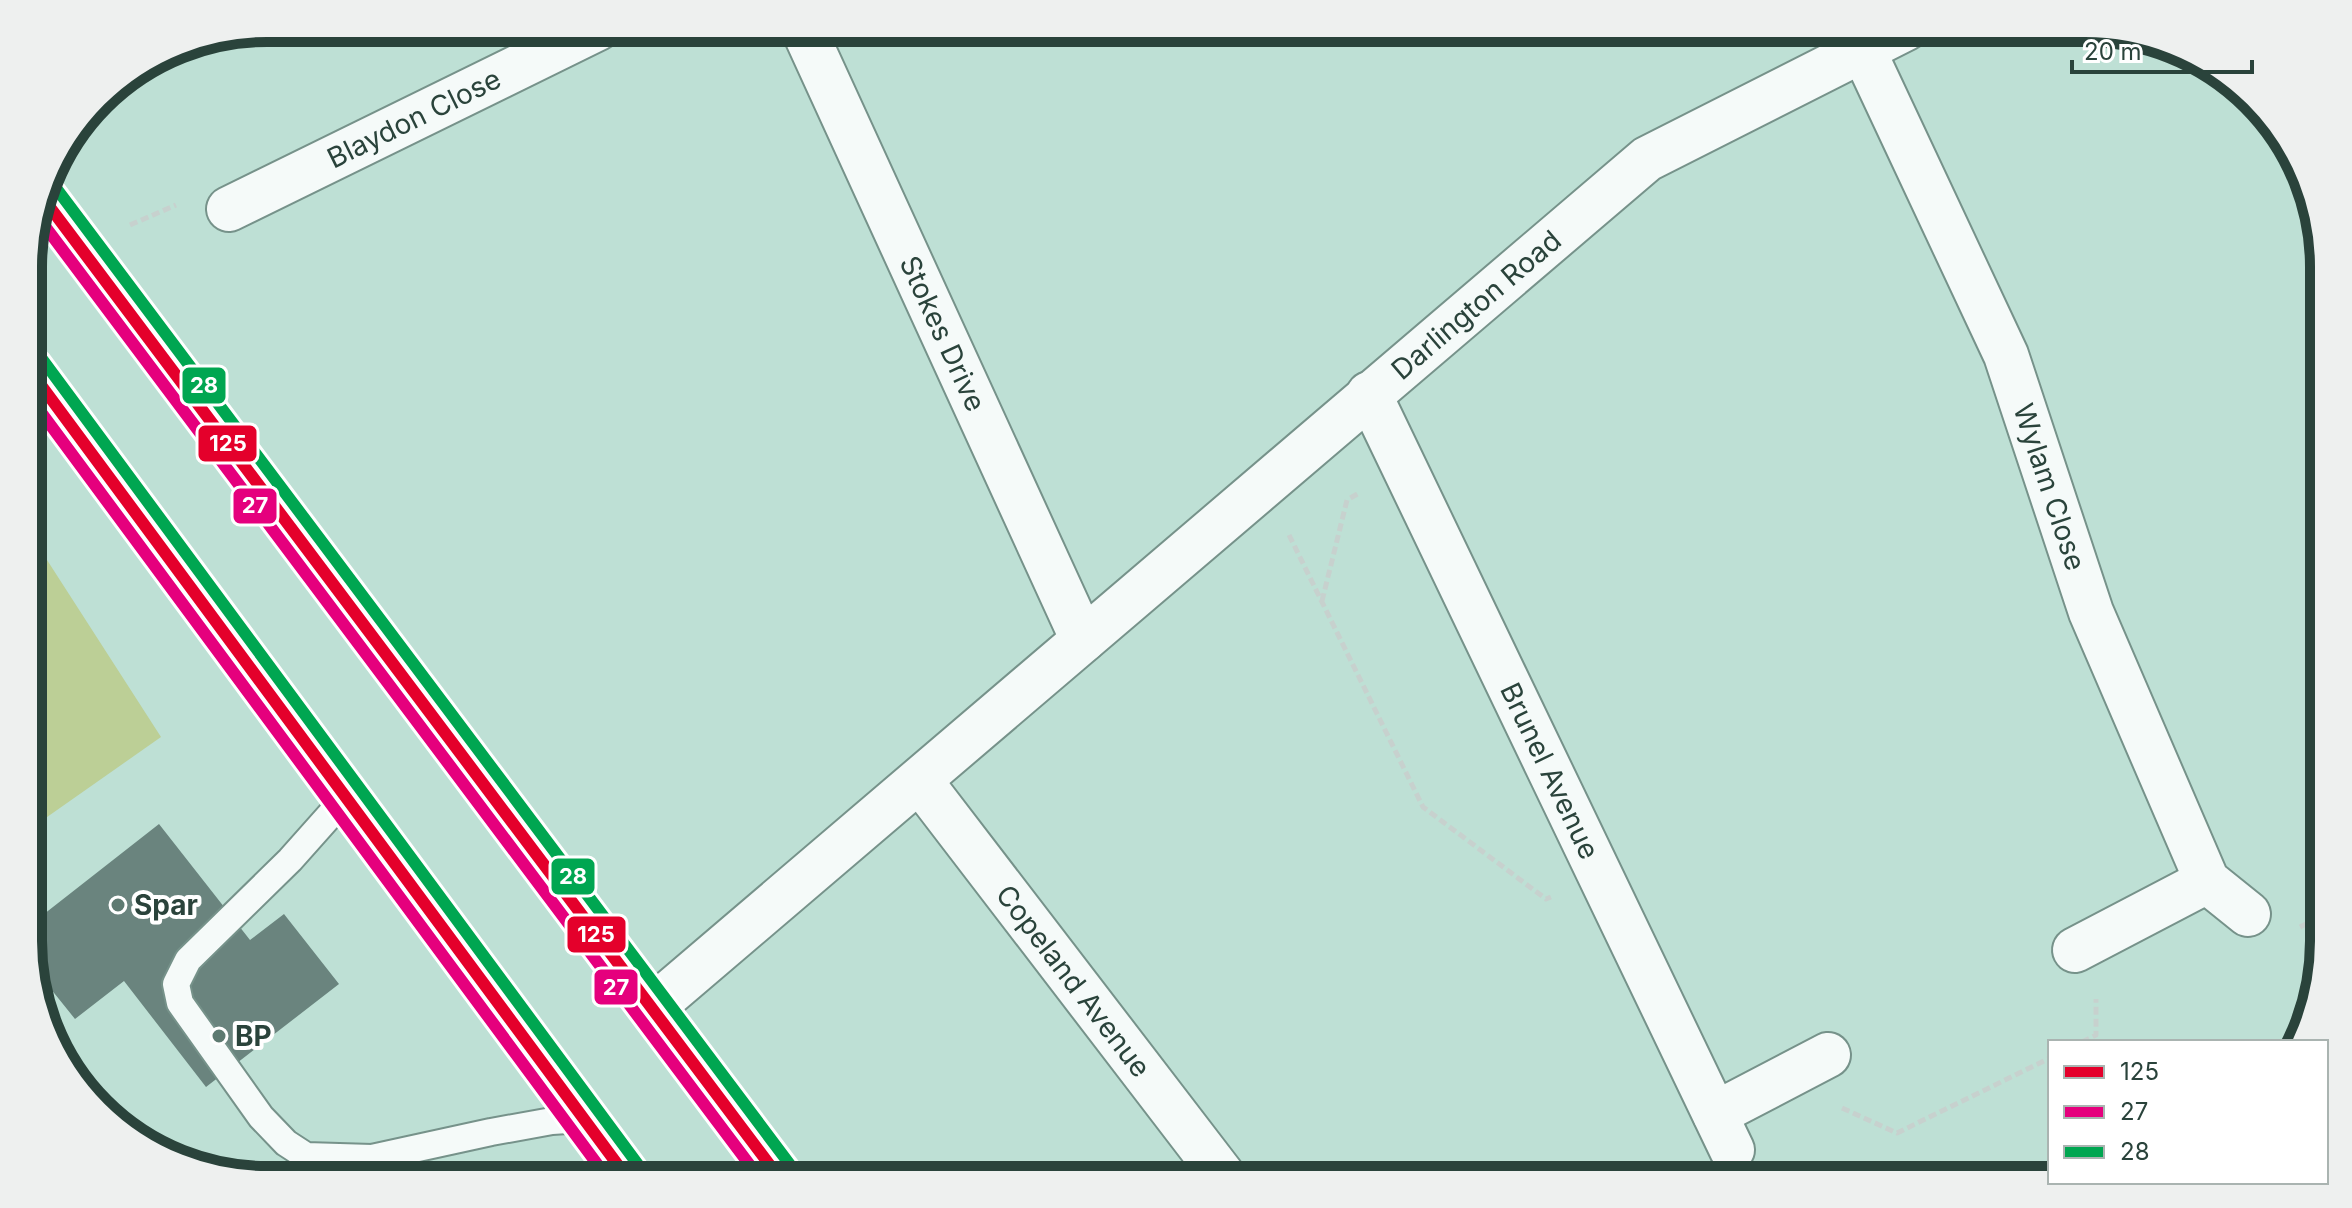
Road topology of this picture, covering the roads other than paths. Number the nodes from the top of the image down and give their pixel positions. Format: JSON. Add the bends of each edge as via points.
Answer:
{"nodes":[{"id":1,"x":569,"y":42,"type":"edge"},
{"id":2,"x":809,"y":42,"type":"edge"},
{"id":3,"x":1879,"y":42,"type":"edge"},
{"id":4,"x":1863,"y":50,"type":"junction"},
{"id":5,"x":50,"y":208,"type":"edge"},
{"id":6,"x":229,"y":209,"type":"road end"},
{"id":7,"x":42,"y":386,"type":"edge"},
{"id":8,"x":1369,"y":394,"type":"junction"},
{"id":9,"x":1083,"y":640,"type":"junction"},
{"id":10,"x":920,"y":781,"type":"junction"},
{"id":11,"x":347,"y":796,"type":"junction"},
{"id":12,"x":2207,"y":881,"type":"junction"},
{"id":13,"x":2248,"y":914,"type":"dead end"},
{"id":14,"x":2075,"y":950,"type":"dead end"},
{"id":15,"x":653,"y":1007,"type":"junction"},
{"id":16,"x":1828,"y":1055,"type":"dead end"},
{"id":17,"x":583,"y":1119,"type":"junction"},
{"id":18,"x":618,"y":1166,"type":"edge"},
{"id":19,"x":771,"y":1166,"type":"edge"},
{"id":20,"x":1215,"y":1166,"type":"edge"}],
"edges":[{"from":1,"to":6,"type":"street","name":"Blaydon Close"},
{"from":2,"to":9,"type":"street","name":"Stokes Drive"},
{"from":3,"to":4,"type":"street","name":"Darlington Road"},
{"from":4,"to":8,"type":"street","name":"Darlington Road","via":[[1647,159]]},
{"from":4,"to":12,"type":"street","name":"Wylam Close","via":[[2006,355],[2091,612]]},
{"from":5,"to":15,"type":"street"},
{"from":7,"to":11,"type":"street"},
{"from":8,"to":9,"type":"street","name":"Darlington Road"},
{"from":8,"to":16,"type":"street","name":"Brunel Avenue","via":[[1723,1132],[1782,1079]]},
{"from":9,"to":10,"type":"street","name":"Darlington Road"},
{"from":10,"to":15,"type":"street","name":"Darlington Road"},
{"from":10,"to":20,"type":"street","name":"Copeland Avenue"},
{"from":11,"to":17,"type":"street"},
{"from":11,"to":17,"type":"lane","via":[[188,960],[176,984],[180,1003],[261,1117],[306,1156],[372,1158],[506,1129]]},
{"from":12,"to":13,"type":"street","name":"Wylam Close"},
{"from":12,"to":14,"type":"street"},
{"from":15,"to":19,"type":"street"},
{"from":17,"to":18,"type":"street"}]}
